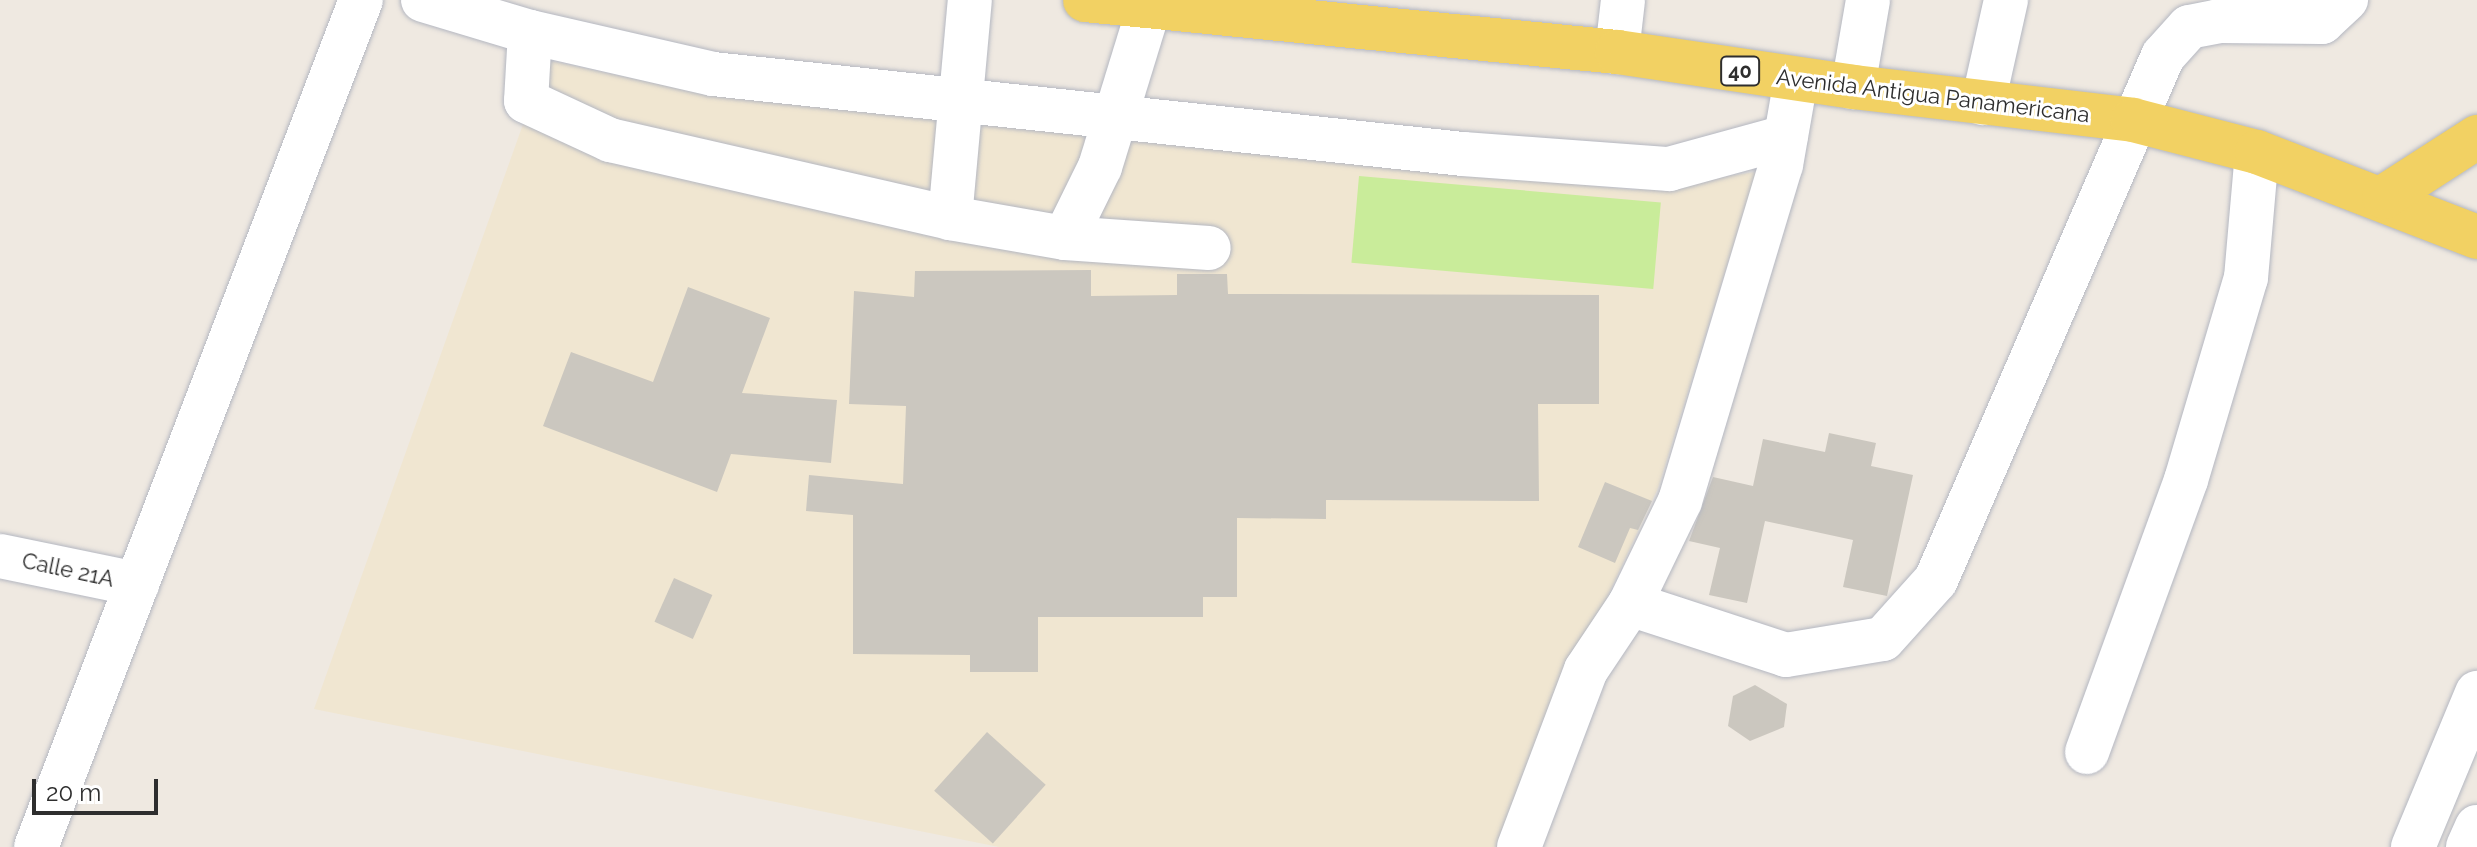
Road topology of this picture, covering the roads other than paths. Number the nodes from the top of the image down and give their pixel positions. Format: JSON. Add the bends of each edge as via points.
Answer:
{"nodes":[{"id":1,"x":361,"y":0,"type":"edge"},
{"id":2,"x":423,"y":0,"type":"edge"},
{"id":3,"x":970,"y":0,"type":"edge"},
{"id":4,"x":1085,"y":0,"type":"edge"},
{"id":5,"x":1623,"y":0,"type":"edge"},
{"id":6,"x":1868,"y":0,"type":"edge"},
{"id":7,"x":2006,"y":0,"type":"edge"},
{"id":8,"x":2346,"y":0,"type":"edge"},
{"id":9,"x":1149,"y":8,"type":"junction"},
{"id":10,"x":530,"y":32,"type":"junction"},
{"id":11,"x":1617,"y":52,"type":"junction"},
{"id":12,"x":1796,"y":79,"type":"junction"},
{"id":13,"x":1853,"y":87,"type":"junction"},
{"id":14,"x":960,"y":100,"type":"junction"},
{"id":15,"x":1983,"y":103,"type":"junction"},
{"id":16,"x":1119,"y":113,"type":"junction"},
{"id":17,"x":2133,"y":120,"type":"junction"},
{"id":18,"x":1786,"y":137,"type":"junction"},
{"id":19,"x":2477,"y":137,"type":"edge"},
{"id":20,"x":2257,"y":152,"type":"junction"},
{"id":21,"x":2384,"y":197,"type":"junction"},
{"id":22,"x":950,"y":218,"type":"junction"},
{"id":23,"x":2477,"y":237,"type":"edge"},
{"id":24,"x":1065,"y":238,"type":"junction"},
{"id":25,"x":1209,"y":248,"type":"dead end"},
{"id":26,"x":0,"y":556,"type":"edge"},
{"id":27,"x":137,"y":584,"type":"junction"},
{"id":28,"x":1630,"y":604,"type":"junction"},
{"id":29,"x":2477,"y":693,"type":"edge"},
{"id":30,"x":2087,"y":752,"type":"dead end"},
{"id":31,"x":2477,"y":827,"type":"edge"},
{"id":32,"x":36,"y":847,"type":"edge"},
{"id":33,"x":1519,"y":847,"type":"edge"},
{"id":34,"x":2413,"y":847,"type":"edge"},
{"id":35,"x":2468,"y":847,"type":"edge"}],
"edges":[{"from":1,"to":27,"type":"street"},
{"from":2,"to":10,"type":"street"},
{"from":3,"to":14,"type":"street"},
{"from":4,"to":9,"type":"main road","name":"Avenida Antigua Panamericana","number":"40"},
{"from":5,"to":11,"type":"street"},
{"from":6,"to":13,"type":"street"},
{"from":7,"to":15,"type":"street"},
{"from":8,"to":17,"type":"street","via":[[2322,22],[2219,21],[2189,27],[2163,56]]},
{"from":9,"to":11,"type":"main road","name":"Avenida Antigua Panamericana","number":"40"},
{"from":9,"to":16,"type":"street"},
{"from":10,"to":14,"type":"street","via":[[713,74]]},
{"from":10,"to":22,"type":"street","via":[[526,101],[610,140]]},
{"from":11,"to":12,"type":"main road","name":"Avenida Antigua Panamericana","number":"40"},
{"from":12,"to":13,"type":"main road","name":"Avenida Antigua Panamericana","number":"40"},
{"from":12,"to":18,"type":"street"},
{"from":13,"to":15,"type":"main road","name":"Avenida Antigua Panamericana","number":"40"},
{"from":14,"to":16,"type":"street"},
{"from":14,"to":22,"type":"street"},
{"from":15,"to":17,"type":"main road","name":"Avenida Antigua Panamericana","number":"40"},
{"from":16,"to":18,"type":"street","via":[[1632,170],[1669,169]]},
{"from":16,"to":24,"type":"street"},
{"from":17,"to":20,"type":"main road","name":"Avenida Antigua Panamericana","number":"40"},
{"from":17,"to":28,"type":"street","via":[[1936,580],[1883,639],[1786,655]]},
{"from":18,"to":28,"type":"street","via":[[1680,501]]},
{"from":19,"to":21,"type":"main road"},
{"from":20,"to":21,"type":"main road","name":"Avenida Antigua Panamericana","number":"40"},
{"from":20,"to":30,"type":"street","via":[[2246,278],[2186,480]]},
{"from":21,"to":23,"type":"main road","name":"Avenida Antigua Panamericana","number":"40"},
{"from":22,"to":24,"type":"street"},
{"from":24,"to":25,"type":"street"},
{"from":26,"to":27,"type":"street","name":"Calle 21A"},
{"from":27,"to":32,"type":"street"},
{"from":28,"to":33,"type":"street","via":[[1586,670]]},
{"from":29,"to":34,"type":"street"},
{"from":31,"to":35,"type":"street"}]}
